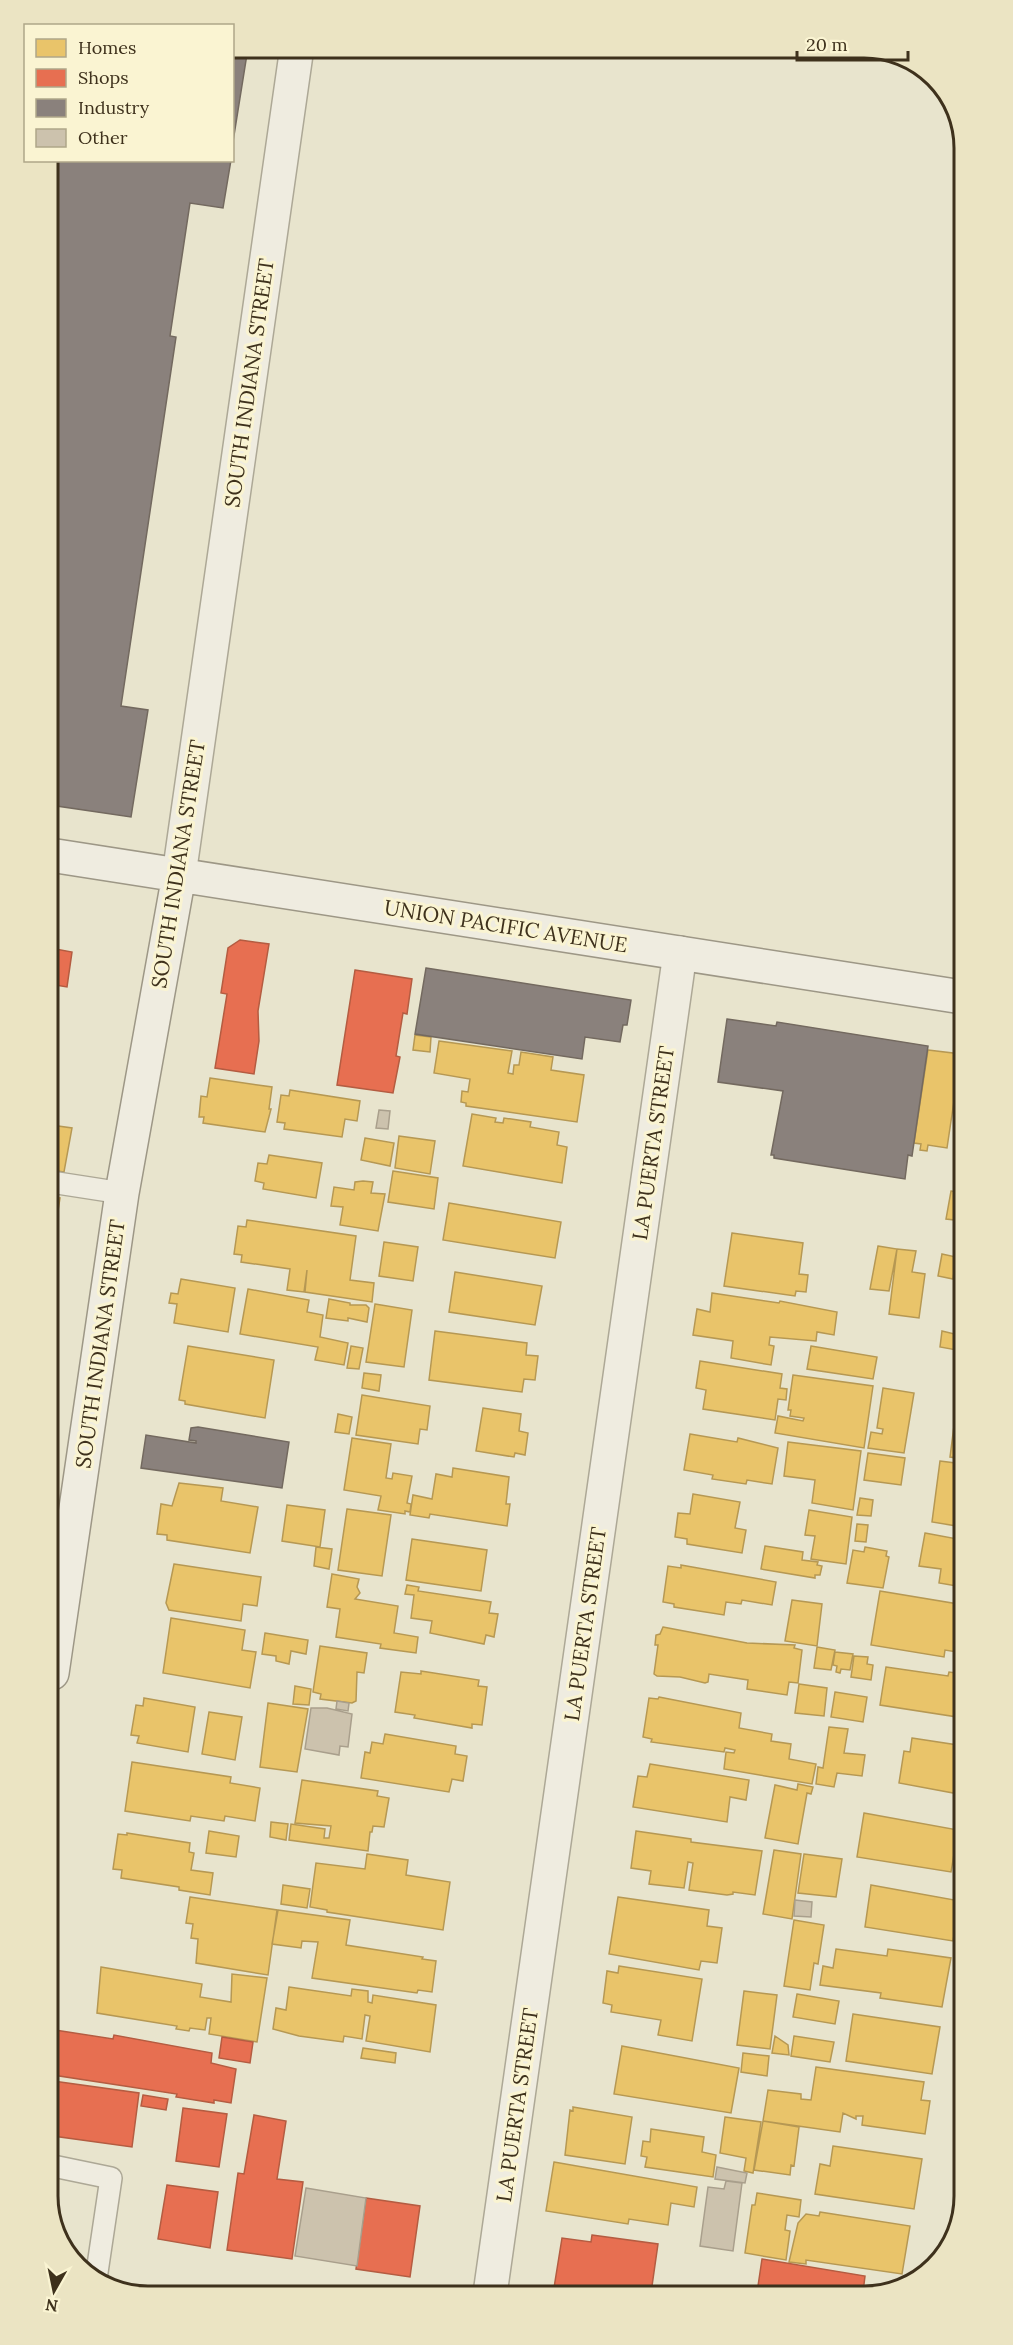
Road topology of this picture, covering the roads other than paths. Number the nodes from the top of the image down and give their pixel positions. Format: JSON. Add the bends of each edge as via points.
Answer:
{"nodes":[{"id":1,"x":295,"y":59,"type":"edge"},
{"id":2,"x":59,"y":856,"type":"edge"},
{"id":3,"x":179,"y":875,"type":"junction"},
{"id":4,"x":680,"y":953,"type":"junction"},
{"id":5,"x":954,"y":996,"type":"edge"},
{"id":6,"x":59,"y":1183,"type":"edge"},
{"id":7,"x":122,"y":1193,"type":"junction"},
{"id":8,"x":59,"y":1625,"type":"edge"},
{"id":9,"x":59,"y":2167,"type":"edge"},
{"id":10,"x":97,"y":2270,"type":"edge"},
{"id":11,"x":491,"y":2286,"type":"edge"}],
"edges":[{"from":1,"to":3,"type":"street","name":"SOUTH INDIANA STREET"},
{"from":2,"to":3,"type":"street","name":"UNION PACIFIC AVENUE"},
{"from":3,"to":4,"type":"street","name":"UNION PACIFIC AVENUE"},
{"from":3,"to":7,"type":"street","name":"SOUTH INDIANA STREET"},
{"from":4,"to":5,"type":"street","name":"UNION PACIFIC AVENUE"},
{"from":4,"to":11,"type":"street","name":"LA PUERTA STREET"},
{"from":6,"to":7,"type":"lane"},
{"from":7,"to":8,"type":"street","name":"SOUTH INDIANA STREET"},
{"from":9,"to":10,"type":"lane","via":[[111,2178]]}]}
